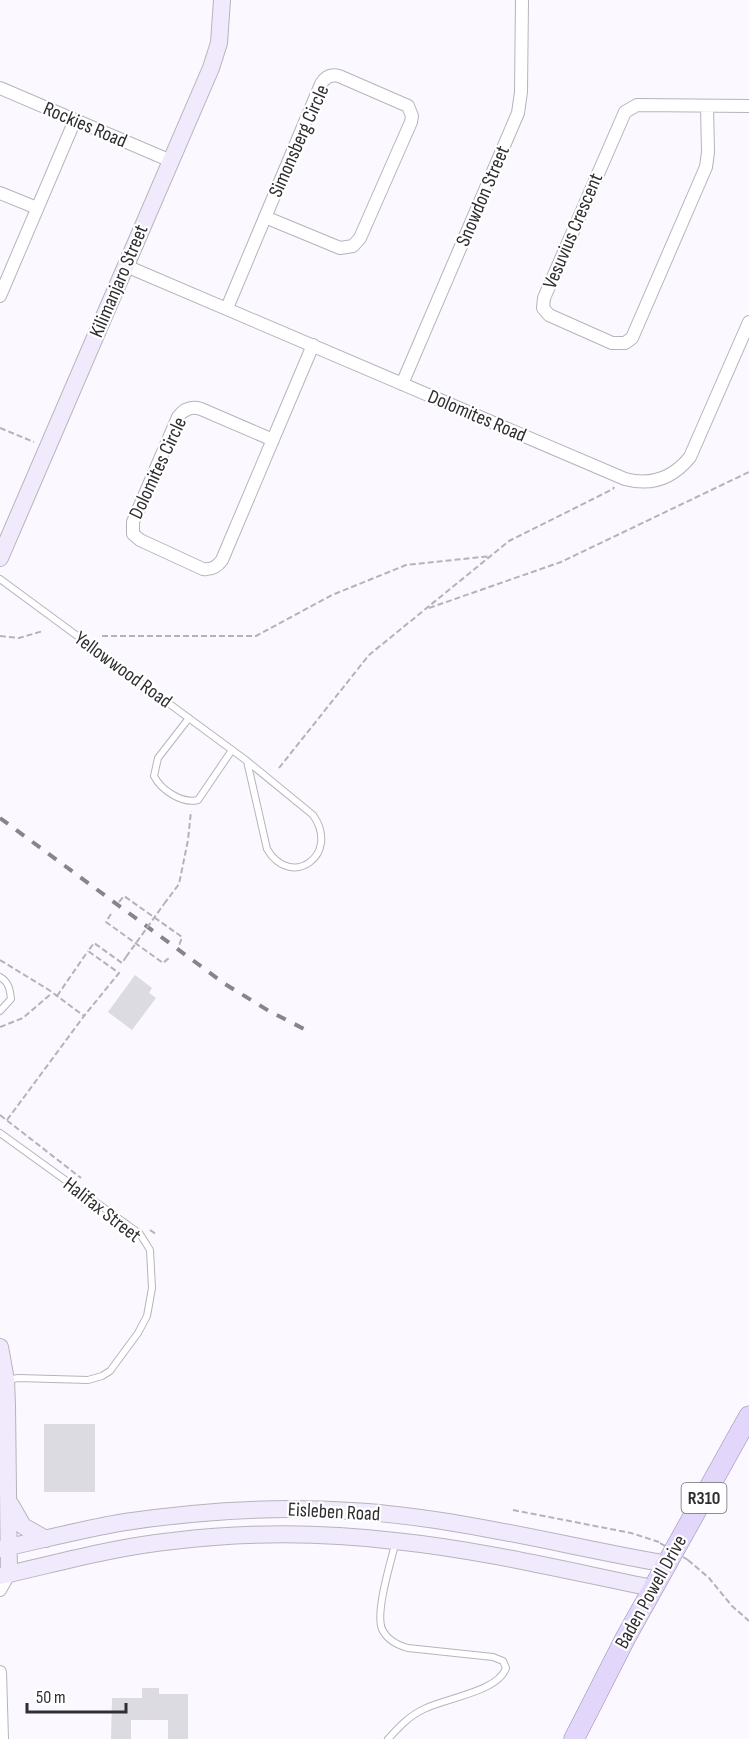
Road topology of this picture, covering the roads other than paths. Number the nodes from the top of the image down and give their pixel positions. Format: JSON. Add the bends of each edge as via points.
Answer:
{"nodes":[{"id":1,"x":222,"y":0,"type":"edge"},
{"id":2,"x":522,"y":0,"type":"edge"},
{"id":3,"x":0,"y":88,"type":"edge"},
{"id":4,"x":707,"y":106,"type":"junction"},
{"id":5,"x":749,"y":106,"type":"edge"},
{"id":6,"x":75,"y":120,"type":"junction"},
{"id":7,"x":171,"y":161,"type":"junction"},
{"id":8,"x":0,"y":193,"type":"edge"},
{"id":9,"x":38,"y":208,"type":"junction"},
{"id":10,"x":265,"y":217,"type":"junction"},
{"id":11,"x":126,"y":266,"type":"junction"},
{"id":12,"x":0,"y":296,"type":"edge"},
{"id":13,"x":226,"y":308,"type":"junction"},
{"id":14,"x":749,"y":322,"type":"edge"},
{"id":15,"x":313,"y":345,"type":"junction"},
{"id":16,"x":402,"y":384,"type":"junction"},
{"id":17,"x":273,"y":440,"type":"junction"},
{"id":18,"x":0,"y":558,"type":"edge"},
{"id":19,"x":0,"y":579,"type":"edge"},
{"id":20,"x":189,"y":718,"type":"junction"},
{"id":21,"x":232,"y":750,"type":"junction"},
{"id":22,"x":247,"y":761,"type":"junction"},
{"id":23,"x":0,"y":977,"type":"edge"},
{"id":24,"x":0,"y":1011,"type":"edge"},
{"id":25,"x":0,"y":1133,"type":"edge"},
{"id":26,"x":0,"y":1347,"type":"edge"},
{"id":27,"x":3,"y":1381,"type":"edge"},
{"id":28,"x":749,"y":1416,"type":"edge"},
{"id":29,"x":9,"y":1502,"type":"junction"},
{"id":30,"x":46,"y":1539,"type":"junction"},
{"id":31,"x":396,"y":1541,"type":"junction"},
{"id":32,"x":5,"y":1548,"type":"edge"},
{"id":33,"x":667,"y":1564,"type":"junction"},
{"id":34,"x":5,"y":1575,"type":"edge"},
{"id":35,"x":653,"y":1588,"type":"junction"},
{"id":36,"x":0,"y":1590,"type":"edge"},
{"id":37,"x":0,"y":1672,"type":"edge"},
{"id":38,"x":2,"y":1739,"type":"edge"},
{"id":39,"x":388,"y":1739,"type":"edge"},
{"id":40,"x":574,"y":1739,"type":"edge"}],
"edges":[{"from":1,"to":7,"type":"main road","name":"Kilimanjaro Street","via":[[219,43]]},
{"from":2,"to":16,"type":"street","name":"Snowdon Street","via":[[522,92],[518,113]]},
{"from":3,"to":6,"type":"street","name":"Rockies Road"},
{"from":4,"to":4,"type":"street","name":"Vesuvius Crescent","via":[[706,167],[632,338],[616,344],[549,315],[543,308],[544,298],[625,112],[637,105]]},
{"from":4,"to":5,"type":"street","name":"Vesuvius Crescent"},
{"from":6,"to":7,"type":"street","name":"Rockies Road"},
{"from":6,"to":9,"type":"street"},
{"from":7,"to":11,"type":"main road","name":"Kilimanjaro Street"},
{"from":8,"to":9,"type":"street"},
{"from":9,"to":12,"type":"street"},
{"from":10,"to":10,"type":"street","name":"Simonsberg Circle","via":[[340,248],[353,246],[411,122],[408,106],[339,76],[325,78]]},
{"from":10,"to":13,"type":"street","name":"Simonsberg Circle"},
{"from":11,"to":13,"type":"street","name":"Dolomites Road"},
{"from":11,"to":18,"type":"main road","name":"Kilimanjaro Street"},
{"from":13,"to":15,"type":"street","name":"Dolomites Road"},
{"from":14,"to":16,"type":"street","name":"Dolomites Road","via":[[695,448],[684,465],[669,476],[650,482],[619,476]]},
{"from":15,"to":16,"type":"street","name":"Dolomites Road"},
{"from":15,"to":17,"type":"street","name":"Dolomites Circle"},
{"from":17,"to":17,"type":"street","name":"Dolomites Circle","via":[[201,409],[184,410],[133,522],[133,534],[203,568],[216,567]]},
{"from":19,"to":20,"type":"lane","name":"Yellowwood Road"},
{"from":20,"to":21,"type":"lane","name":"Yellowwood Road"},
{"from":20,"to":21,"type":"lane","via":[[158,759],[154,776],[158,785],[185,801],[198,800]]},
{"from":21,"to":22,"type":"lane","name":"Yellowwood Road"},
{"from":22,"to":22,"type":"lane","name":"Yellowwood Road","via":[[317,820],[321,846],[307,865],[288,866],[270,855]]},
{"from":23,"to":24,"type":"lane","via":[[5,980],[11,999]]},
{"from":25,"to":27,"type":"lane","name":"Halifax Street","via":[[140,1234],[150,1250],[152,1288],[147,1316],[138,1334],[102,1377]]},
{"from":26,"to":27,"type":"main road"},
{"from":27,"to":29,"type":"main road"},
{"from":28,"to":33,"type":"main road","name":"Baden Powell Drive","number":"R310"},
{"from":29,"to":30,"type":"main road","via":[[23,1526]]},
{"from":29,"to":32,"type":"main road"},
{"from":30,"to":32,"type":"main road","name":"Eisleben Road"},
{"from":30,"to":33,"type":"main road","name":"Eisleben Road","via":[[188,1514],[352,1510],[459,1525]]},
{"from":31,"to":34,"type":"main road","name":"Eisleben Road","via":[[287,1534],[175,1540],[106,1551]]},
{"from":31,"to":35,"type":"main road","name":"Eisleben Road"},
{"from":31,"to":39,"type":"lane","via":[[381,1611],[387,1637],[408,1648],[483,1654],[503,1661],[506,1668],[503,1675],[485,1687],[414,1714]]},
{"from":32,"to":34,"type":"main road"},
{"from":33,"to":35,"type":"main road","name":"Baden Powell Drive","number":"R310"},
{"from":34,"to":36,"type":"street"},
{"from":35,"to":40,"type":"main road","name":"Baden Powell Drive","number":"R310"},
{"from":37,"to":38,"type":"street"}]}
